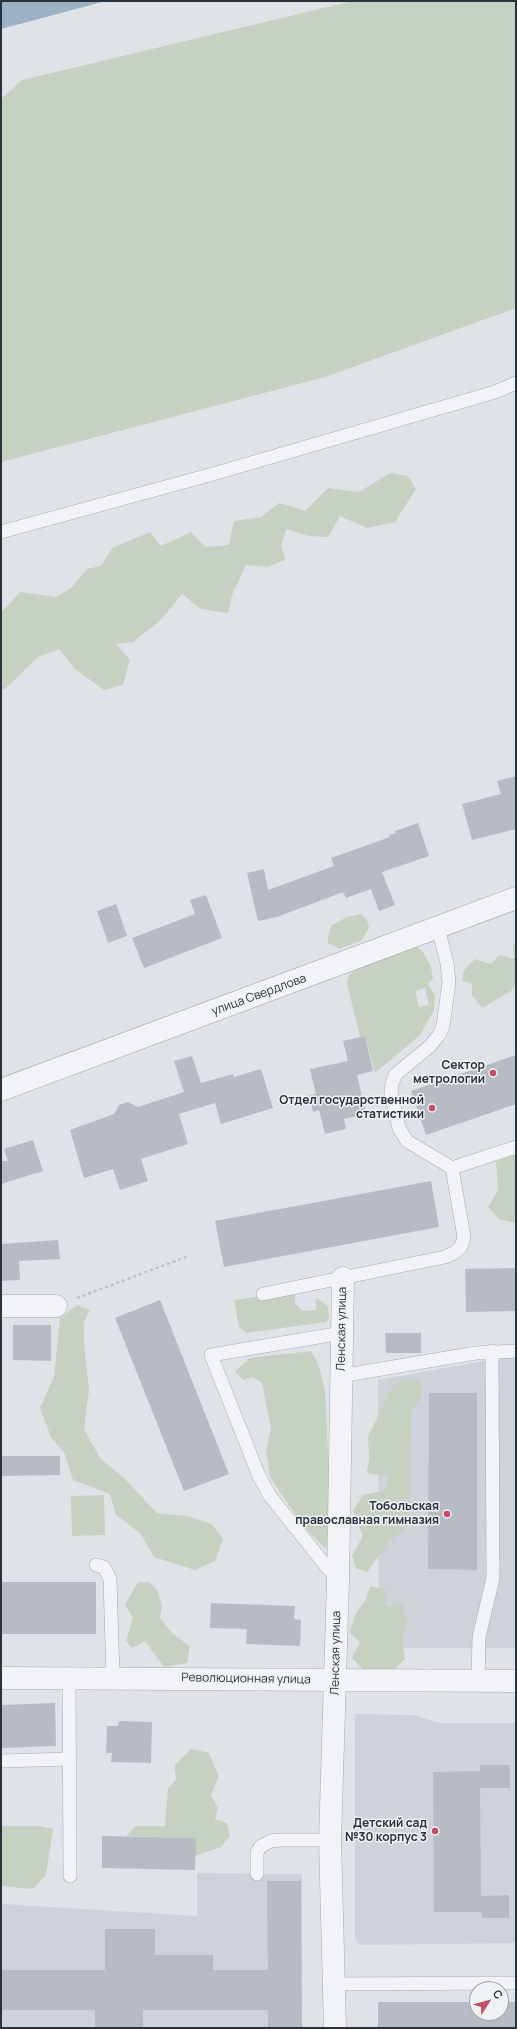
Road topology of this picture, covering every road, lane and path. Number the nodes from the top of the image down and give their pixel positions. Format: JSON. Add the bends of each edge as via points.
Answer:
{"nodes":[{"id":1,"x":516,"y":383,"type":"edge"},
{"id":2,"x":1,"y":532,"type":"edge"},
{"id":3,"x":516,"y":898,"type":"edge"},
{"id":4,"x":438,"y":928,"type":"junction"},
{"id":5,"x":1,"y":1090,"type":"edge"},
{"id":6,"x":516,"y":1147,"type":"edge"},
{"id":7,"x":452,"y":1168,"type":"junction"},
{"id":8,"x":186,"y":1257,"type":"dead end"},
{"id":9,"x":343,"y":1278,"type":"junction"},
{"id":10,"x":263,"y":1294,"type":"dead end"},
{"id":11,"x":1,"y":1306,"type":"edge"},
{"id":12,"x":56,"y":1306,"type":"joint"},
{"id":13,"x":342,"y":1333,"type":"junction"},
{"id":14,"x":492,"y":1351,"type":"junction"},
{"id":15,"x":516,"y":1351,"type":"edge"},
{"id":16,"x":340,"y":1376,"type":"junction"},
{"id":17,"x":96,"y":1565,"type":"dead end"},
{"id":18,"x":338,"y":1581,"type":"junction"},
{"id":19,"x":113,"y":1677,"type":"junction"},
{"id":20,"x":1,"y":1678,"type":"edge"},
{"id":21,"x":69,"y":1680,"type":"junction"},
{"id":22,"x":335,"y":1680,"type":"junction"},
{"id":23,"x":478,"y":1681,"type":"junction"},
{"id":24,"x":516,"y":1681,"type":"edge"},
{"id":25,"x":68,"y":1759,"type":"junction"},
{"id":26,"x":1,"y":1761,"type":"edge"},
{"id":27,"x":330,"y":1840,"type":"junction"},
{"id":28,"x":257,"y":1874,"type":"dead end"},
{"id":29,"x":70,"y":1876,"type":"dead end"},
{"id":30,"x":516,"y":1983,"type":"edge"},
{"id":31,"x":334,"y":1984,"type":"junction"},
{"id":32,"x":334,"y":2028,"type":"edge"}],
"edges":[{"from":1,"to":2,"type":"lane","via":[[495,392],[220,472]]},
{"from":3,"to":4,"type":"street","name":"улица Свердлова"},
{"from":4,"to":5,"type":"street","name":"улица Свердлова"},
{"from":4,"to":7,"type":"lane","via":[[447,962],[449,982],[443,1026],[439,1036],[430,1046],[396,1074],[391,1093],[399,1128],[407,1141]]},
{"from":6,"to":7,"type":"lane"},
{"from":7,"to":9,"type":"lane","via":[[464,1237],[461,1247],[445,1257]]},
{"from":8,"to":12,"type":"path"},
{"from":9,"to":10,"type":"lane"},
{"from":9,"to":13,"type":"street","name":"Ленская улица"},
{"from":11,"to":12,"type":"street"},
{"from":13,"to":16,"type":"street","name":"Ленская улица"},
{"from":13,"to":18,"type":"lane","via":[[210,1355],[259,1476],[270,1496]]},
{"from":14,"to":15,"type":"lane"},
{"from":14,"to":16,"type":"lane"},
{"from":14,"to":23,"type":"lane","via":[[493,1578],[479,1637]]},
{"from":16,"to":18,"type":"street","name":"Ленская улица"},
{"from":17,"to":19,"type":"lane","via":[[104,1567],[110,1579]]},
{"from":18,"to":22,"type":"street","name":"Ленская улица"},
{"from":19,"to":21,"type":"street","name":"Революционная улица"},
{"from":19,"to":22,"type":"street","name":"Революционная улица"},
{"from":20,"to":21,"type":"street","name":"Революционная улица"},
{"from":21,"to":25,"type":"lane"},
{"from":22,"to":23,"type":"street","name":"Революционная улица"},
{"from":22,"to":27,"type":"street","name":"Ленская улица"},
{"from":23,"to":24,"type":"street","name":"Революционная улица"},
{"from":25,"to":26,"type":"lane"},
{"from":25,"to":29,"type":"lane"},
{"from":27,"to":28,"type":"lane","via":[[271,1841],[261,1846],[257,1852]]},
{"from":27,"to":31,"type":"street","name":"Ленская улица"},
{"from":30,"to":31,"type":"lane"},
{"from":31,"to":32,"type":"street","name":"Ленская улица"}]}
